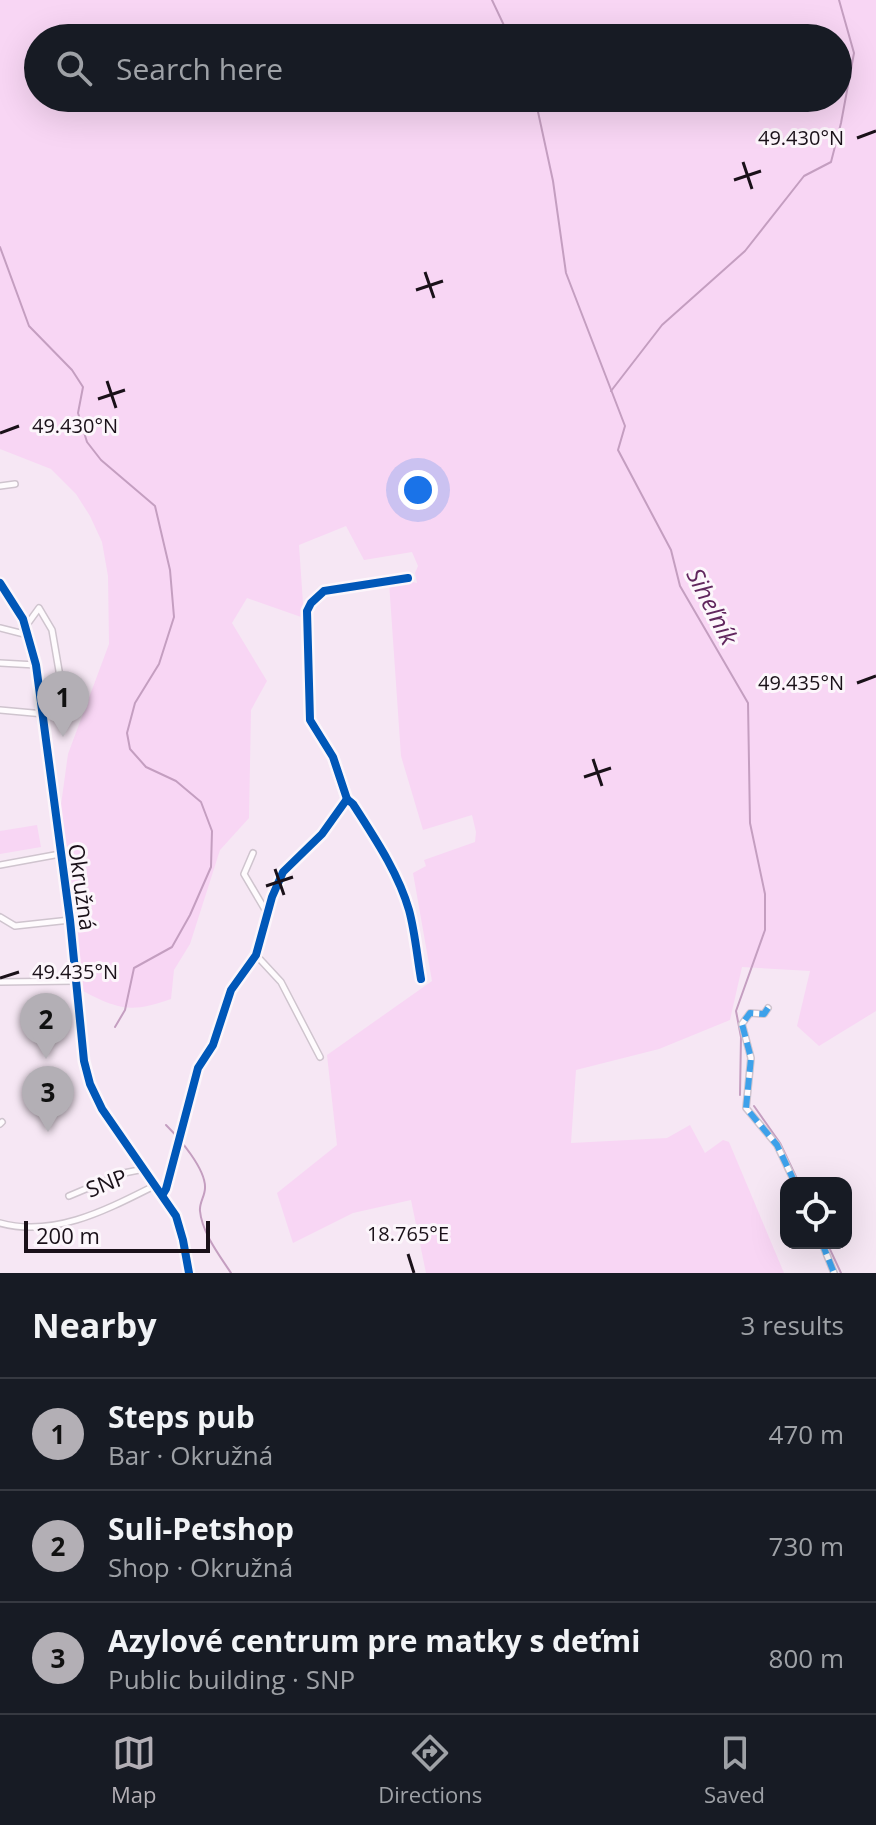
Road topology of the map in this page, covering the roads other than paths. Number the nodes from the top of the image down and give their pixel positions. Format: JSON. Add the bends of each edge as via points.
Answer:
{"nodes":[{"id":1,"x":15,"y":484,"type":"dead end"},
{"id":2,"x":0,"y":486,"type":"edge"},
{"id":3,"x":408,"y":578,"type":"dead end"},
{"id":4,"x":0,"y":583,"type":"edge"},
{"id":5,"x":26,"y":626,"type":"junction"},
{"id":6,"x":0,"y":628,"type":"edge"},
{"id":7,"x":29,"y":635,"type":"junction"},
{"id":8,"x":0,"y":663,"type":"edge"},
{"id":9,"x":36,"y":665,"type":"junction"},
{"id":10,"x":62,"y":708,"type":"dead end"},
{"id":11,"x":0,"y":710,"type":"edge"},
{"id":12,"x":43,"y":711,"type":"junction"},
{"id":13,"x":347,"y":799,"type":"junction"},
{"id":14,"x":253,"y":853,"type":"dead end"},
{"id":15,"x":60,"y":854,"type":"junction"},
{"id":16,"x":0,"y":865,"type":"edge"},
{"id":17,"x":268,"y":914,"type":"junction"},
{"id":18,"x":0,"y":917,"type":"edge"},
{"id":19,"x":70,"y":920,"type":"junction"},
{"id":20,"x":256,"y":955,"type":"junction"},
{"id":21,"x":421,"y":979,"type":"dead end"},
{"id":22,"x":77,"y":981,"type":"junction"},
{"id":23,"x":0,"y":982,"type":"edge"},
{"id":24,"x":768,"y":1008,"type":"dead end"},
{"id":25,"x":320,"y":1057,"type":"dead end"},
{"id":26,"x":144,"y":1169,"type":"junction"},
{"id":27,"x":792,"y":1177,"type":"edge"},
{"id":28,"x":156,"y":1185,"type":"junction"},
{"id":29,"x":163,"y":1194,"type":"junction"},
{"id":30,"x":69,"y":1196,"type":"dead end"},
{"id":31,"x":0,"y":1223,"type":"edge"},
{"id":32,"x":824,"y":1249,"type":"edge"},
{"id":33,"x":189,"y":1273,"type":"edge"},
{"id":34,"x":834,"y":1273,"type":"edge"}],
"edges":[{"from":1,"to":2,"type":"street"},
{"from":3,"to":13,"type":"street","via":[[324,591],[307,611],[310,720],[333,757]]},
{"from":4,"to":5,"type":"street","name":"Okružná"},
{"from":5,"to":7,"type":"street","name":"Okružná"},
{"from":5,"to":12,"type":"street","via":[[39,608],[52,630],[63,694]]},
{"from":6,"to":7,"type":"street"},
{"from":7,"to":9,"type":"street","name":"Okružná"},
{"from":8,"to":9,"type":"street"},
{"from":9,"to":12,"type":"street","name":"Okružná"},
{"from":10,"to":12,"type":"street"},
{"from":11,"to":12,"type":"street"},
{"from":12,"to":15,"type":"street","name":"Okružná"},
{"from":13,"to":17,"type":"street","via":[[322,834],[283,872]]},
{"from":13,"to":21,"type":"street","via":[[385,855],[409,910]]},
{"from":14,"to":17,"type":"street","via":[[244,874]]},
{"from":15,"to":16,"type":"street"},
{"from":15,"to":19,"type":"street","name":"Okružná"},
{"from":17,"to":20,"type":"street"},
{"from":18,"to":19,"type":"street","via":[[15,926]]},
{"from":19,"to":22,"type":"street","name":"Okružná"},
{"from":20,"to":25,"type":"street","via":[[281,982]]},
{"from":20,"to":29,"type":"street","via":[[231,990],[213,1045],[198,1068]]},
{"from":22,"to":23,"type":"street"},
{"from":22,"to":26,"type":"street","name":"Okružná","via":[[90,1084]]},
{"from":24,"to":27,"type":"street","via":[[764,1014],[750,1013],[742,1024],[751,1058],[746,1108],[777,1145]]},
{"from":26,"to":28,"type":"street","name":"Okružná"},
{"from":26,"to":30,"type":"street","name":"SNP"},
{"from":28,"to":29,"type":"street","name":"Okružná"},
{"from":28,"to":31,"type":"street","name":"SNP","via":[[53,1227]]},
{"from":29,"to":33,"type":"street","name":"Okružná","via":[[176,1216]]},
{"from":32,"to":34,"type":"street"}]}
